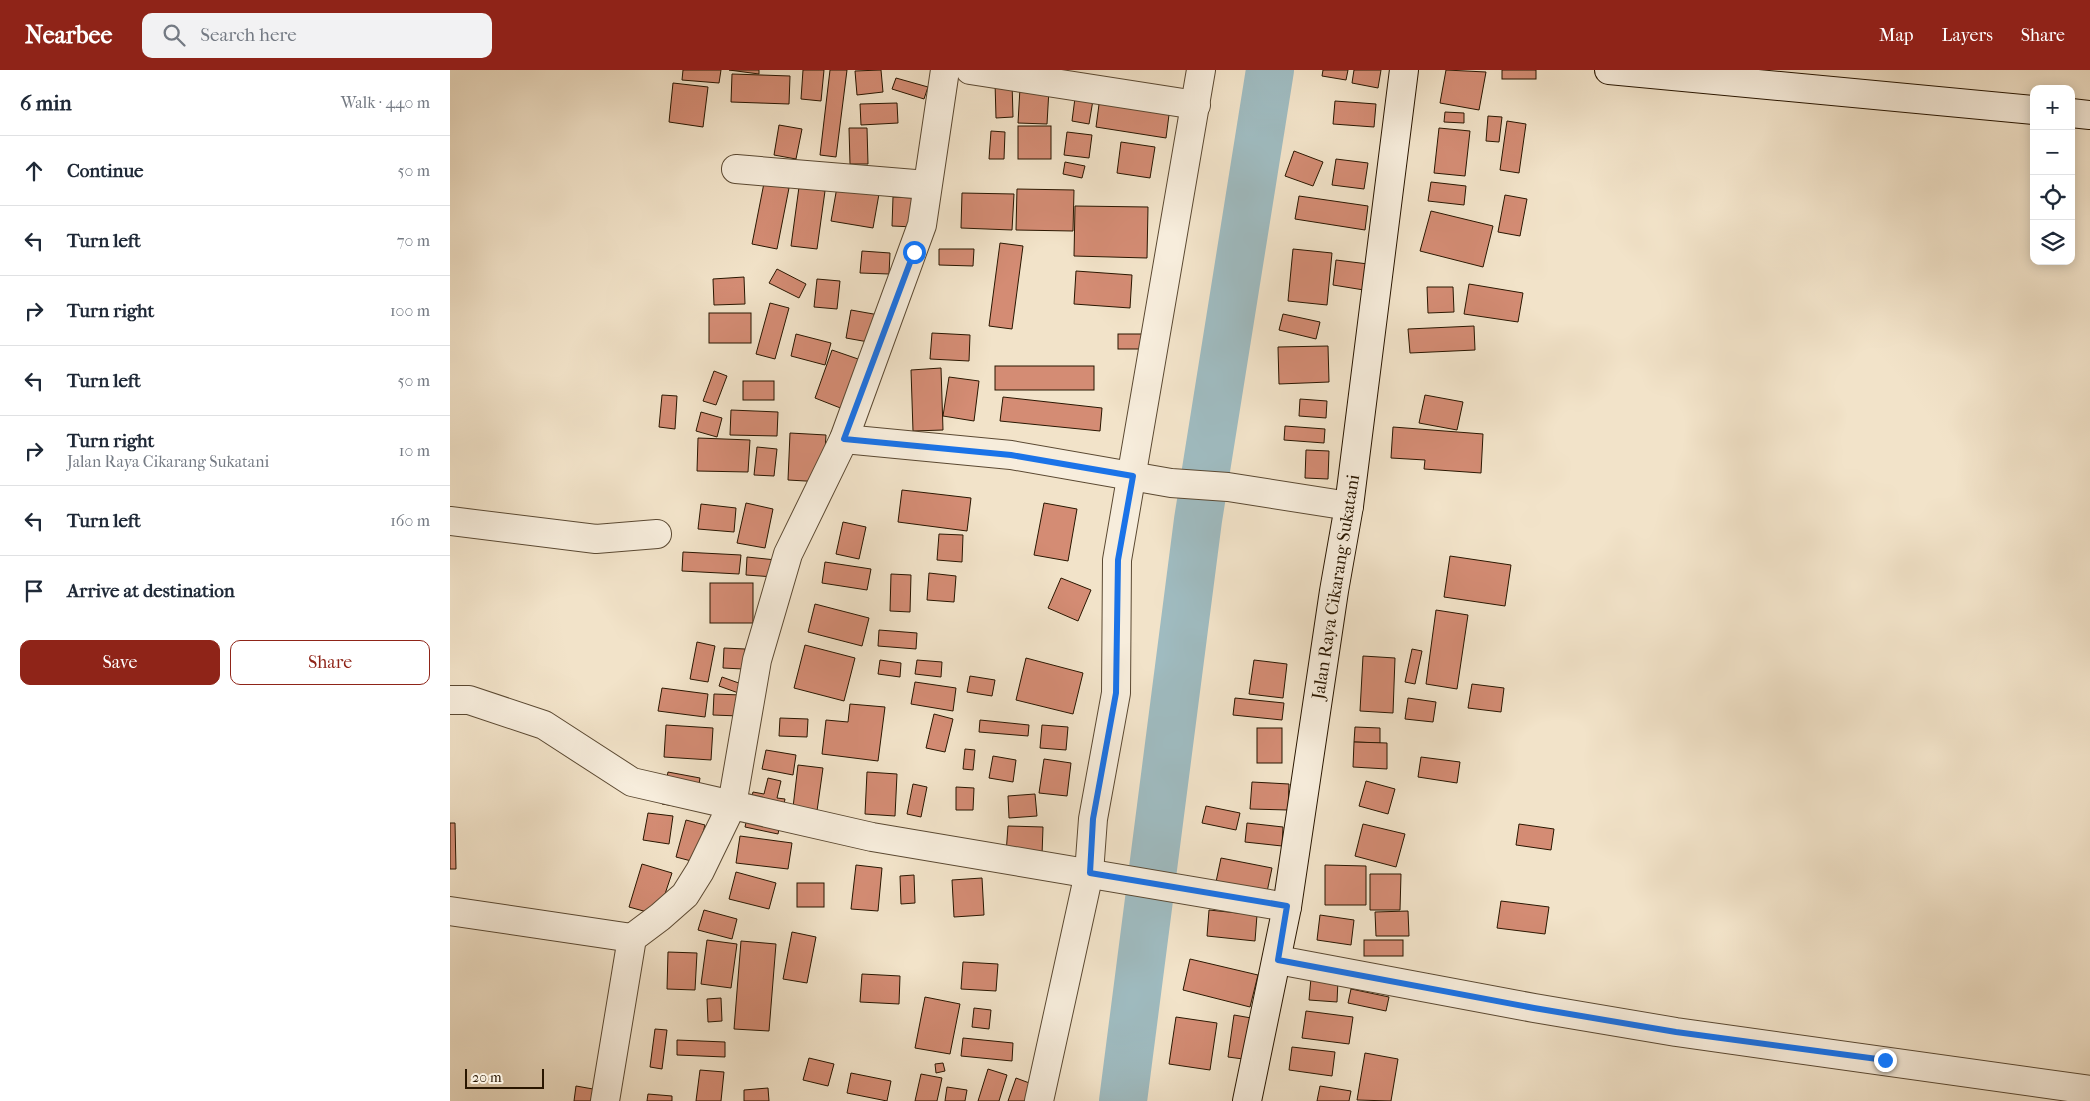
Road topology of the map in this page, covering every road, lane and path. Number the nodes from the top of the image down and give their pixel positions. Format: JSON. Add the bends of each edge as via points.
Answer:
{"nodes":[{"id":1,"x":945,"y":70,"type":"edge"},
{"id":2,"x":970,"y":70,"type":"edge"},
{"id":3,"x":1201,"y":70,"type":"edge"},
{"id":4,"x":1404,"y":70,"type":"edge"},
{"id":5,"x":1609,"y":70,"type":"edge"},
{"id":6,"x":1196,"y":105,"type":"junction"},
{"id":7,"x":2030,"y":110,"type":"edge"},
{"id":8,"x":2075,"y":113,"type":"edge"},
{"id":9,"x":2090,"y":115,"type":"edge"},
{"id":10,"x":736,"y":169,"type":"dead end"},
{"id":11,"x":927,"y":185,"type":"junction"},
{"id":12,"x":844,"y":439,"type":"junction"},
{"id":13,"x":1133,"y":476,"type":"junction"},
{"id":14,"x":1349,"y":506,"type":"junction"},
{"id":15,"x":450,"y":521,"type":"edge"},
{"id":16,"x":657,"y":534,"type":"dead end"},
{"id":17,"x":450,"y":700,"type":"edge"},
{"id":18,"x":732,"y":805,"type":"junction"},
{"id":19,"x":1094,"y":874,"type":"junction"},
{"id":20,"x":1287,"y":906,"type":"junction"},
{"id":21,"x":450,"y":912,"type":"edge"},
{"id":22,"x":632,"y":938,"type":"junction"},
{"id":23,"x":1278,"y":960,"type":"junction"},
{"id":24,"x":2090,"y":1090,"type":"edge"},
{"id":25,"x":605,"y":1101,"type":"edge"},
{"id":26,"x":1039,"y":1101,"type":"edge"},
{"id":27,"x":1247,"y":1101,"type":"edge"}],
"edges":[{"from":1,"to":11,"type":"street"},
{"from":2,"to":6,"type":"street"},
{"from":3,"to":6,"type":"street"},
{"from":4,"to":14,"type":"street","name":"Jalan Raya Cikarang Sukatani"},
{"from":5,"to":7,"type":"street"},
{"from":6,"to":13,"type":"street"},
{"from":8,"to":9,"type":"street"},
{"from":10,"to":11,"type":"street"},
{"from":11,"to":12,"type":"street","via":[[922,225],[914,252]]},
{"from":12,"to":13,"type":"street","via":[[1011,455]]},
{"from":12,"to":18,"type":"street","via":[[788,554],[757,660]]},
{"from":13,"to":14,"type":"street"},
{"from":13,"to":19,"type":"street","via":[[1118,560],[1116,693],[1093,819]]},
{"from":14,"to":20,"type":"street","name":"Jalan Raya Cikarang Sukatani"},
{"from":15,"to":16,"type":"street","via":[[596,539]]},
{"from":17,"to":18,"type":"street","via":[[469,700],[544,725],[632,782]]},
{"from":18,"to":19,"type":"street","via":[[872,837]]},
{"from":18,"to":22,"type":"street","via":[[685,895]]},
{"from":19,"to":20,"type":"street"},
{"from":19,"to":26,"type":"street"},
{"from":20,"to":23,"type":"street","name":"Jalan Raya Cikarang Sukatani"},
{"from":21,"to":22,"type":"street"},
{"from":22,"to":25,"type":"street"},
{"from":23,"to":24,"type":"street","via":[[1666,1030]]},
{"from":23,"to":27,"type":"street","name":"Jalan Raya Cikarang Sukatani"}]}
